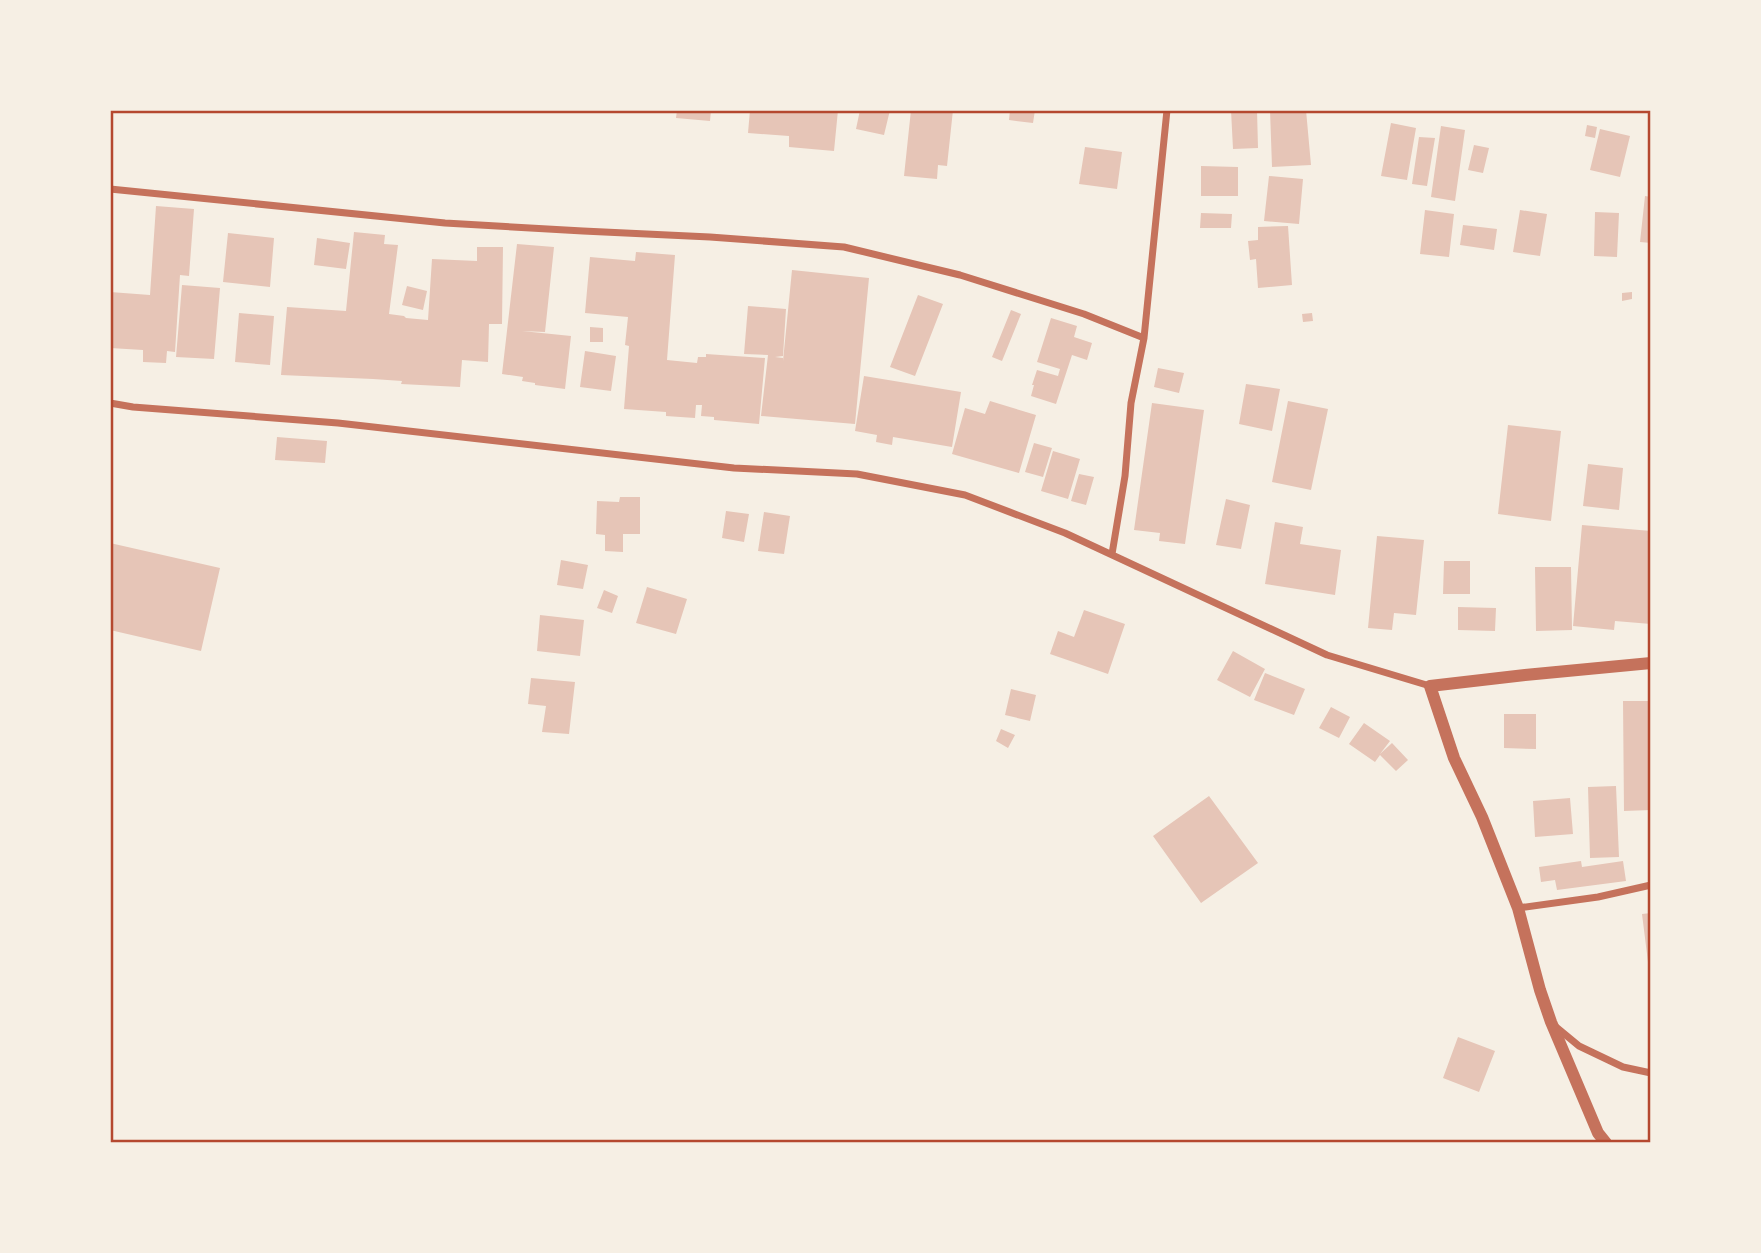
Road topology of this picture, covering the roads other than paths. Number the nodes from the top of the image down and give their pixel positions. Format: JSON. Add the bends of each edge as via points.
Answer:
{"nodes":[{"id":1,"x":1167,"y":110,"type":"edge"},
{"id":2,"x":110,"y":189,"type":"edge"},
{"id":3,"x":1144,"y":338,"type":"junction"},
{"id":4,"x":110,"y":403,"type":"edge"},
{"id":5,"x":1112,"y":554,"type":"junction"},
{"id":6,"x":1651,"y":663,"type":"edge"},
{"id":7,"x":1430,"y":686,"type":"junction"},
{"id":8,"x":1651,"y":885,"type":"edge"},
{"id":9,"x":1518,"y":908,"type":"junction"},
{"id":10,"x":1550,"y":1022,"type":"junction"},
{"id":11,"x":1651,"y":1073,"type":"edge"},
{"id":12,"x":1606,"y":1143,"type":"edge"}],
"edges":[{"from":1,"to":3,"type":"street"},
{"from":2,"to":3,"type":"street","via":[[445,223],[844,247],[960,275]]},
{"from":3,"to":5,"type":"street","via":[[1130,403],[1125,476]]},
{"from":4,"to":5,"type":"street","via":[[338,423],[734,468],[857,474],[965,495]]},
{"from":5,"to":7,"type":"street","via":[[1327,655]]},
{"from":6,"to":7,"type":"street"},
{"from":7,"to":9,"type":"street","via":[[1454,758]]},
{"from":8,"to":9,"type":"street"},
{"from":9,"to":10,"type":"street"},
{"from":10,"to":11,"type":"street","via":[[1579,1046],[1623,1067]]},
{"from":10,"to":12,"type":"street"}]}
